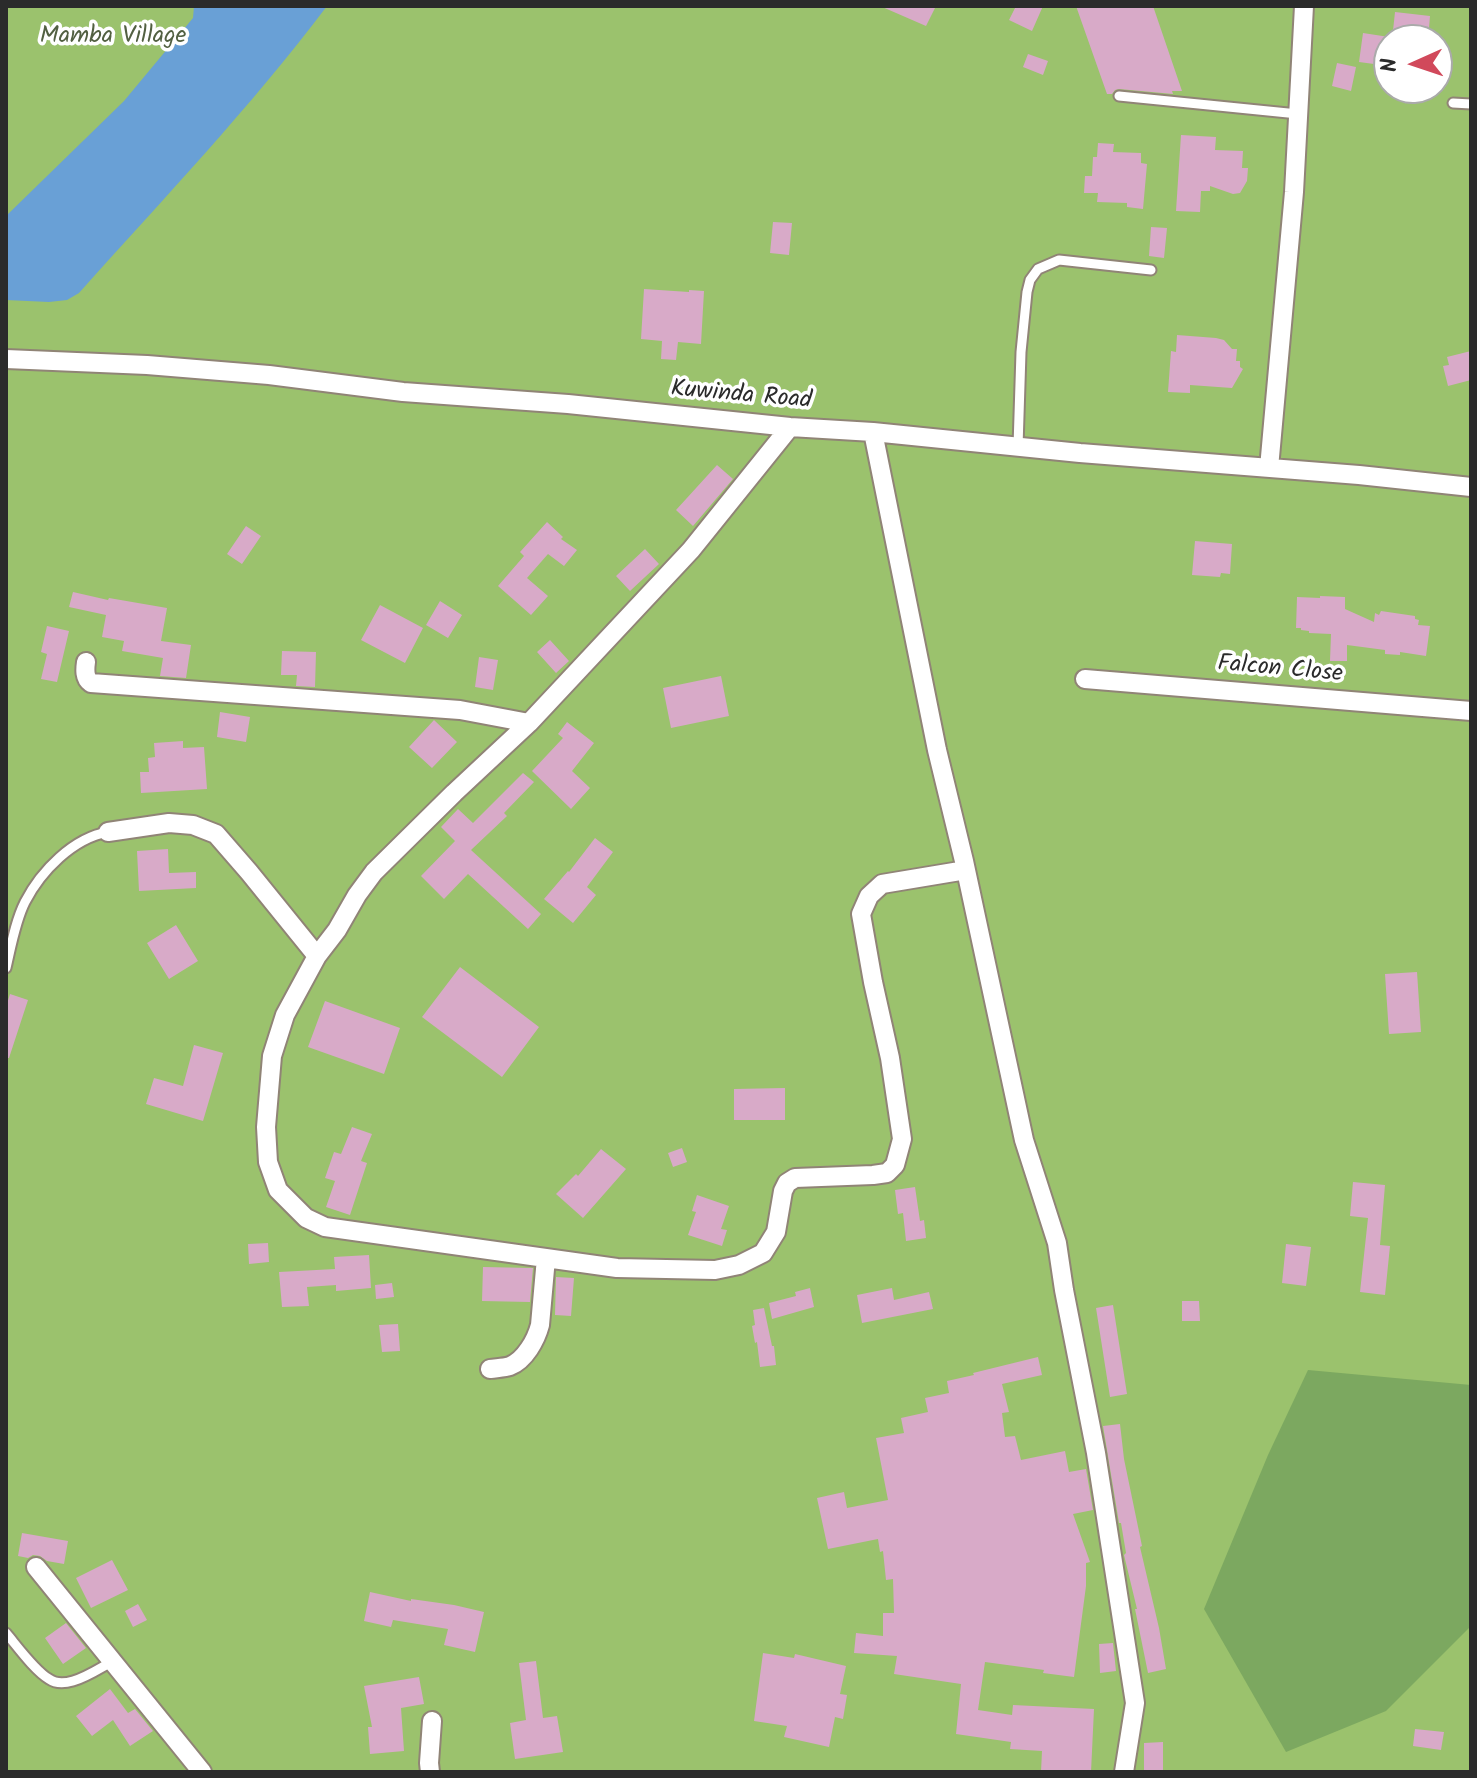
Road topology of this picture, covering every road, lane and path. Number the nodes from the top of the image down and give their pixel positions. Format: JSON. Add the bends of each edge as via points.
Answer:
{"nodes":[{"id":1,"x":1304,"y":6,"type":"edge"},
{"id":2,"x":1119,"y":96,"type":"dead end"},
{"id":3,"x":1453,"y":103,"type":"dead end"},
{"id":4,"x":1471,"y":104,"type":"edge"},
{"id":5,"x":1298,"y":114,"type":"junction"},
{"id":6,"x":1151,"y":270,"type":"dead end"},
{"id":7,"x":6,"y":359,"type":"edge"},
{"id":8,"x":790,"y":427,"type":"junction"},
{"id":9,"x":873,"y":432,"type":"junction"},
{"id":10,"x":1018,"y":447,"type":"junction"},
{"id":11,"x":1269,"y":468,"type":"junction"},
{"id":12,"x":1471,"y":487,"type":"edge"},
{"id":13,"x":86,"y":662,"type":"dead end"},
{"id":14,"x":1085,"y":679,"type":"dead end"},
{"id":15,"x":1471,"y":711,"type":"edge"},
{"id":16,"x":529,"y":723,"type":"junction"},
{"id":17,"x":108,"y":832,"type":"joint"},
{"id":18,"x":966,"y":870,"type":"junction"},
{"id":19,"x":317,"y":956,"type":"junction"},
{"id":20,"x":6,"y":968,"type":"edge"},
{"id":21,"x":546,"y":1258,"type":"junction"},
{"id":22,"x":490,"y":1369,"type":"dead end"},
{"id":23,"x":36,"y":1567,"type":"dead end"},
{"id":24,"x":6,"y":1633,"type":"edge"},
{"id":25,"x":113,"y":1661,"type":"junction"},
{"id":26,"x":432,"y":1721,"type":"dead end"},
{"id":27,"x":202,"y":1772,"type":"edge"},
{"id":28,"x":430,"y":1772,"type":"edge"},
{"id":29,"x":1124,"y":1772,"type":"edge"}],
"edges":[{"from":1,"to":5,"type":"street"},
{"from":2,"to":5,"type":"lane"},
{"from":3,"to":4,"type":"lane"},
{"from":5,"to":11,"type":"street"},
{"from":6,"to":10,"type":"lane","via":[[1059,260],[1038,269],[1027,292]]},
{"from":7,"to":8,"type":"street","name":"Kuwinda Road","via":[[269,375]]},
{"from":8,"to":9,"type":"street","name":"Kuwinda Road"},
{"from":8,"to":16,"type":"street","via":[[691,550]]},
{"from":9,"to":10,"type":"street","name":"Kuwinda Road"},
{"from":9,"to":18,"type":"street"},
{"from":10,"to":11,"type":"street","name":"Kuwinda Road"},
{"from":11,"to":12,"type":"street","name":"Kuwinda Road"},
{"from":13,"to":16,"type":"street","via":[[91,683],[460,710]]},
{"from":14,"to":15,"type":"street","name":"Falcon Close"},
{"from":16,"to":19,"type":"street","via":[[374,872]]},
{"from":17,"to":19,"type":"street","via":[[169,823],[216,834]]},
{"from":17,"to":20,"type":"lane","via":[[80,841],[45,872],[24,903]]},
{"from":18,"to":21,"type":"street","via":[[882,884],[861,914],[902,1139],[895,1165],[887,1173],[795,1178],[783,1191],[776,1232],[763,1253],[739,1265],[715,1270],[617,1268]]},
{"from":18,"to":29,"type":"street","via":[[1024,1140],[1057,1243],[1096,1453],[1135,1703]]},
{"from":19,"to":21,"type":"street","via":[[285,1015],[272,1056],[266,1127],[268,1162],[278,1190],[306,1218],[325,1227]]},
{"from":21,"to":22,"type":"street","via":[[537,1336],[521,1360]]},
{"from":23,"to":25,"type":"street"},
{"from":24,"to":25,"type":"lane","via":[[53,1681],[77,1680]]},
{"from":25,"to":27,"type":"street"},
{"from":26,"to":28,"type":"street"}]}
